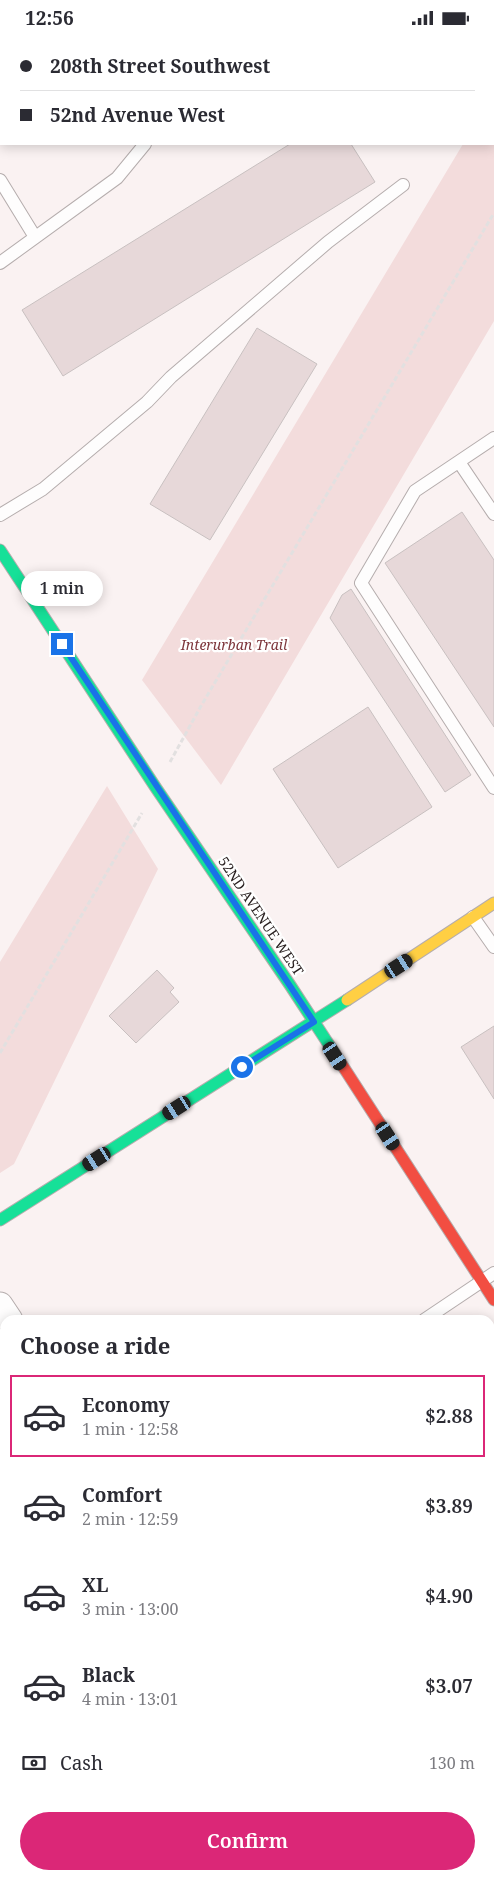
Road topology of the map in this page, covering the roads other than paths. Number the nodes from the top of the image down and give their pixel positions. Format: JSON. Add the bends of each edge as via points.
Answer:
{"nodes":[{"id":1,"x":144,"y":145,"type":"edge"},
{"id":2,"x":0,"y":180,"type":"edge"},
{"id":3,"x":403,"y":185,"type":"dead end"},
{"id":4,"x":35,"y":237,"type":"junction"},
{"id":5,"x":0,"y":263,"type":"edge"},
{"id":6,"x":494,"y":438,"type":"edge"},
{"id":7,"x":459,"y":461,"type":"junction"},
{"id":8,"x":494,"y":514,"type":"edge"},
{"id":9,"x":0,"y":515,"type":"edge"},
{"id":10,"x":0,"y":550,"type":"edge"},
{"id":11,"x":494,"y":788,"type":"edge"},
{"id":12,"x":494,"y":903,"type":"edge"},
{"id":13,"x":473,"y":917,"type":"junction"},
{"id":14,"x":494,"y":947,"type":"edge"},
{"id":15,"x":314,"y":1022,"type":"junction"},
{"id":16,"x":0,"y":1220,"type":"edge"},
{"id":17,"x":494,"y":1273,"type":"edge"},
{"id":18,"x":482,"y":1281,"type":"junction"},
{"id":19,"x":494,"y":1300,"type":"edge"},
{"id":20,"x":431,"y":1315,"type":"edge"}],
"edges":[{"from":1,"to":4,"type":"lane","via":[[117,177]]},
{"from":2,"to":4,"type":"lane"},
{"from":3,"to":9,"type":"lane","via":[[328,242],[43,489]]},
{"from":4,"to":5,"type":"lane"},
{"from":6,"to":7,"type":"lane"},
{"from":7,"to":8,"type":"lane"},
{"from":7,"to":11,"type":"lane","via":[[415,491],[361,583]]},
{"from":10,"to":15,"type":"street","name":"52ND AVENUE WEST"},
{"from":12,"to":13,"type":"street"},
{"from":13,"to":14,"type":"lane"},
{"from":13,"to":15,"type":"street"},
{"from":15,"to":16,"type":"street"},
{"from":15,"to":18,"type":"street","name":"52ND AVENUE WEST"},
{"from":17,"to":18,"type":"lane"},
{"from":18,"to":19,"type":"street","name":"52ND AVENUE WEST"},
{"from":18,"to":20,"type":"lane"}]}
